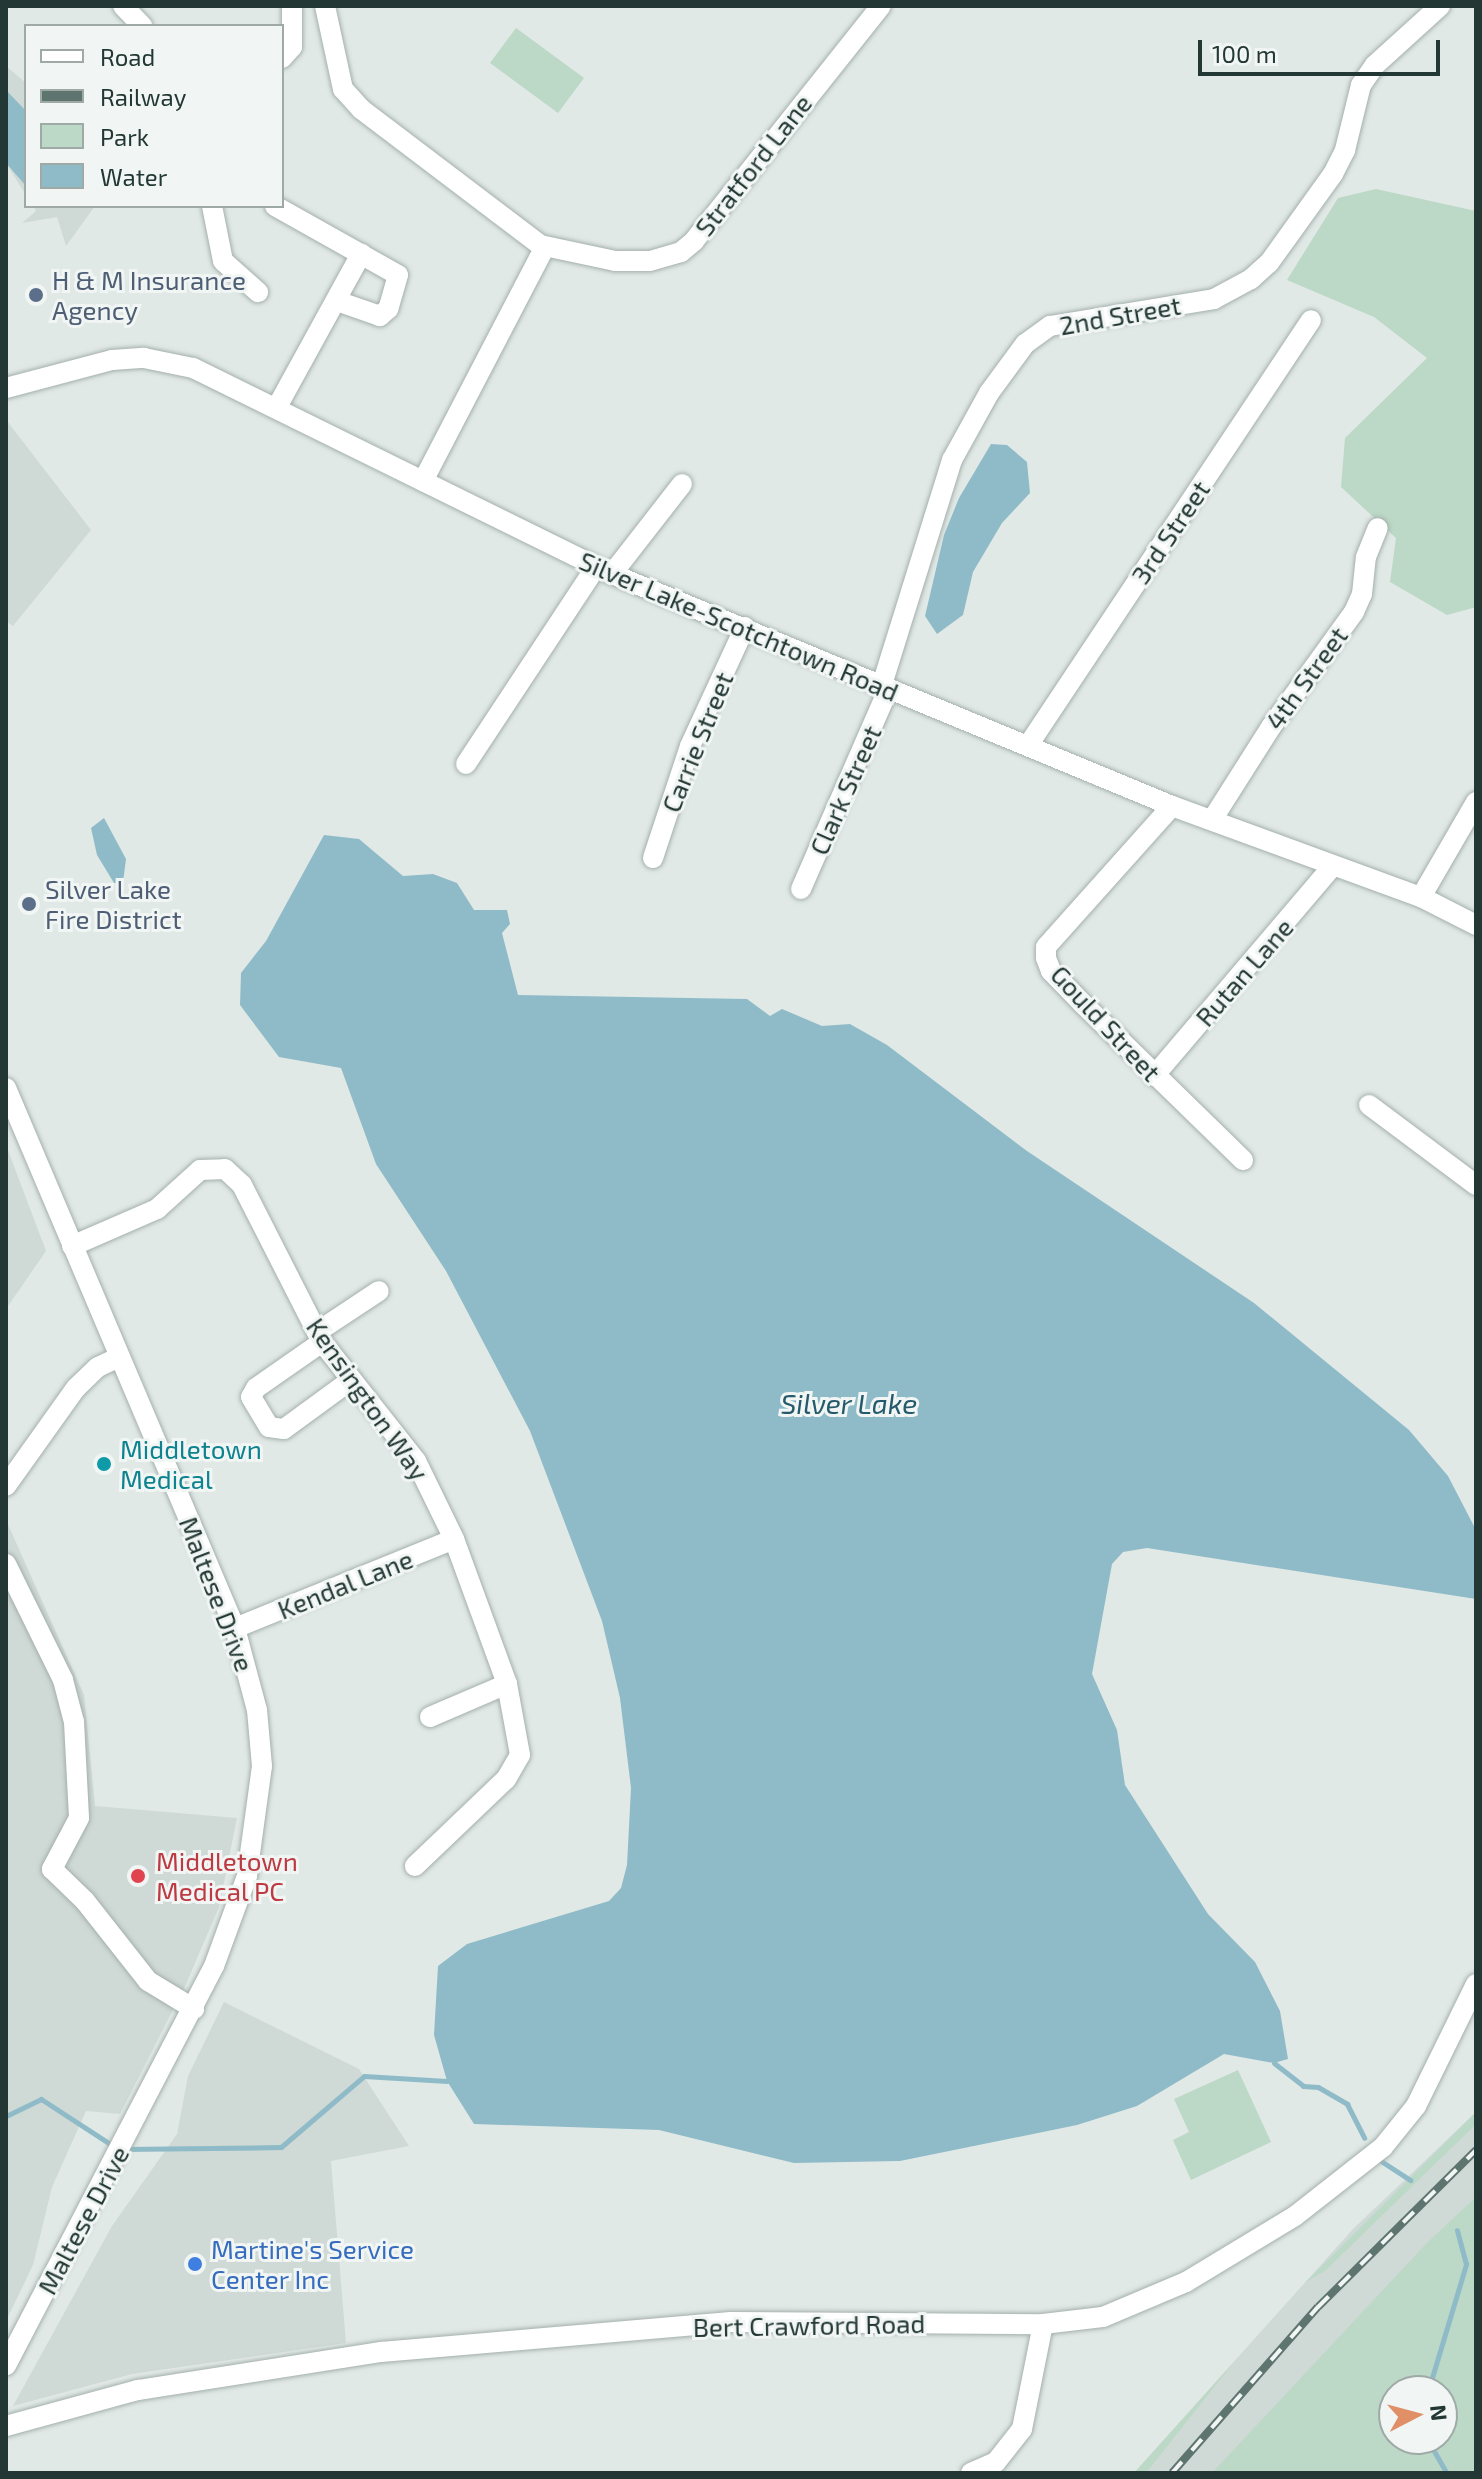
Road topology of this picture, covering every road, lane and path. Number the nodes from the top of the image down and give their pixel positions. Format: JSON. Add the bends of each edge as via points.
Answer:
{"nodes":[{"id":1,"x":123,"y":6,"type":"edge"},
{"id":2,"x":292,"y":6,"type":"edge"},
{"id":3,"x":325,"y":6,"type":"edge"},
{"id":4,"x":881,"y":6,"type":"edge"},
{"id":5,"x":1440,"y":6,"type":"edge"},
{"id":6,"x":140,"y":24,"type":"edge"},
{"id":7,"x":284,"y":56,"type":"edge"},
{"id":8,"x":212,"y":208,"type":"edge"},
{"id":9,"x":279,"y":208,"type":"edge"},
{"id":10,"x":545,"y":247,"type":"junction"},
{"id":11,"x":361,"y":254,"type":"junction"},
{"id":12,"x":258,"y":292,"type":"dead end"},
{"id":13,"x":337,"y":301,"type":"junction"},
{"id":14,"x":1311,"y":320,"type":"dead end"},
{"id":15,"x":6,"y":388,"type":"edge"},
{"id":16,"x":277,"y":407,"type":"junction"},
{"id":17,"x":423,"y":481,"type":"junction"},
{"id":18,"x":682,"y":484,"type":"dead end"},
{"id":19,"x":1378,"y":528,"type":"dead end"},
{"id":20,"x":604,"y":570,"type":"junction"},
{"id":21,"x":745,"y":627,"type":"junction"},
{"id":22,"x":885,"y":689,"type":"junction"},
{"id":23,"x":1029,"y":744,"type":"junction"},
{"id":24,"x":466,"y":764,"type":"dead end"},
{"id":25,"x":1476,"y":802,"type":"edge"},
{"id":26,"x":1172,"y":806,"type":"junction"},
{"id":27,"x":1212,"y":820,"type":"junction"},
{"id":28,"x":653,"y":858,"type":"dead end"},
{"id":29,"x":1332,"y":867,"type":"junction"},
{"id":30,"x":801,"y":889,"type":"dead end"},
{"id":31,"x":1421,"y":897,"type":"junction"},
{"id":32,"x":1476,"y":925,"type":"edge"},
{"id":33,"x":1154,"y":1076,"type":"junction"},
{"id":34,"x":6,"y":1088,"type":"edge"},
{"id":35,"x":1369,"y":1105,"type":"dead end"},
{"id":36,"x":1243,"y":1160,"type":"dead end"},
{"id":37,"x":1476,"y":1185,"type":"edge"},
{"id":38,"x":72,"y":1246,"type":"junction"},
{"id":39,"x":379,"y":1291,"type":"dead end"},
{"id":40,"x":320,"y":1337,"type":"junction"},
{"id":41,"x":119,"y":1357,"type":"junction"},
{"id":42,"x":351,"y":1380,"type":"junction"},
{"id":43,"x":6,"y":1486,"type":"edge"},
{"id":44,"x":454,"y":1539,"type":"junction"},
{"id":45,"x":6,"y":1564,"type":"edge"},
{"id":46,"x":235,"y":1628,"type":"junction"},
{"id":47,"x":507,"y":1684,"type":"junction"},
{"id":48,"x":430,"y":1717,"type":"dead end"},
{"id":49,"x":415,"y":1866,"type":"dead end"},
{"id":50,"x":1476,"y":1984,"type":"edge"},
{"id":51,"x":194,"y":2009,"type":"junction"},
{"id":52,"x":1043,"y":2324,"type":"junction"},
{"id":53,"x":6,"y":2365,"type":"edge"},
{"id":54,"x":6,"y":2426,"type":"edge"},
{"id":55,"x":971,"y":2473,"type":"edge"}],
"edges":[{"from":1,"to":6,"type":"street"},
{"from":2,"to":7,"type":"street","via":[[292,47]]},
{"from":3,"to":10,"type":"street","name":"Stratford Lane","via":[[332,54],[343,89],[352,99]]},
{"from":4,"to":10,"type":"street","name":"Stratford Lane","via":[[681,252],[650,261],[615,261]]},
{"from":5,"to":22,"type":"street","name":"2nd Street","via":[[1375,65],[1361,85],[1345,150],[1333,174],[1269,263],[1251,279],[1214,299],[1050,326],[1025,344],[989,393],[952,460]]},
{"from":8,"to":12,"type":"street","via":[[223,261]]},
{"from":9,"to":11,"type":"street"},
{"from":10,"to":17,"type":"street"},
{"from":11,"to":13,"type":"street"},
{"from":11,"to":13,"type":"street","via":[[398,275],[388,309],[380,316]]},
{"from":13,"to":16,"type":"street"},
{"from":14,"to":23,"type":"street","name":"3rd Street"},
{"from":15,"to":16,"type":"street","name":"Silver Lake-Scotchtown Road","via":[[80,366],[144,358],[193,368]]},
{"from":16,"to":17,"type":"street","name":"Silver Lake-Scotchtown Road"},
{"from":17,"to":20,"type":"street","name":"Silver Lake-Scotchtown Road"},
{"from":18,"to":20,"type":"street"},
{"from":19,"to":27,"type":"street","name":"4th Street","via":[[1354,612]]},
{"from":20,"to":21,"type":"street","name":"Silver Lake-Scotchtown Road"},
{"from":20,"to":24,"type":"street"},
{"from":21,"to":22,"type":"street","name":"Silver Lake-Scotchtown Road"},
{"from":21,"to":28,"type":"street","name":"Carrie Street","via":[[690,746]]},
{"from":22,"to":23,"type":"street","name":"Silver Lake-Scotchtown Road"},
{"from":22,"to":30,"type":"street","name":"Clark Street"},
{"from":23,"to":26,"type":"street","name":"Silver Lake-Scotchtown Road"},
{"from":25,"to":31,"type":"street"},
{"from":26,"to":27,"type":"street","name":"Silver Lake-Scotchtown Road"},
{"from":26,"to":33,"type":"street","name":"Gould Street","via":[[1046,947],[1051,971]]},
{"from":27,"to":29,"type":"street","name":"Silver Lake-Scotchtown Road"},
{"from":29,"to":31,"type":"street","name":"Silver Lake-Scotchtown Road"},
{"from":29,"to":33,"type":"street","name":"Rutan Lane"},
{"from":31,"to":32,"type":"street","name":"Silver Lake-Scotchtown Road"},
{"from":33,"to":36,"type":"street","name":"Gould Street"},
{"from":34,"to":38,"type":"street","name":"Maltese Drive"},
{"from":35,"to":37,"type":"street"},
{"from":38,"to":40,"type":"street","name":"Kensington Way","via":[[157,1209],[200,1170],[225,1169],[242,1185]]},
{"from":38,"to":41,"type":"street","name":"Maltese Drive"},
{"from":39,"to":40,"type":"street"},
{"from":40,"to":42,"type":"street","name":"Kensington Way"},
{"from":40,"to":42,"type":"street","via":[[256,1388],[253,1405],[269,1427],[284,1429]]},
{"from":41,"to":43,"type":"street","via":[[98,1367],[76,1388]]},
{"from":41,"to":46,"type":"street","name":"Maltese Drive"},
{"from":42,"to":44,"type":"street","name":"Kensington Way","via":[[416,1461]]},
{"from":44,"to":46,"type":"street","name":"Kendal Lane"},
{"from":44,"to":47,"type":"street","name":"Kensington Way"},
{"from":45,"to":51,"type":"street","via":[[63,1680],[74,1722],[79,1818],[52,1869],[85,1901],[148,1981]]},
{"from":46,"to":51,"type":"street","name":"Maltese Drive","via":[[257,1710],[262,1766],[258,1815],[247,1876]]},
{"from":47,"to":48,"type":"street"},
{"from":47,"to":49,"type":"street","name":"Kensington Way","via":[[520,1755],[506,1779]]},
{"from":50,"to":52,"type":"street","name":"Bert Crawford Road","via":[[1416,2106],[1383,2147],[1336,2187],[1186,2282],[1133,2307],[1103,2317]]},
{"from":51,"to":53,"type":"street","name":"Maltese Drive"},
{"from":52,"to":54,"type":"street","name":"Bert Crawford Road","via":[[731,2322],[381,2352],[138,2390]]},
{"from":52,"to":55,"type":"street","via":[[1022,2429],[996,2462]]}]}
